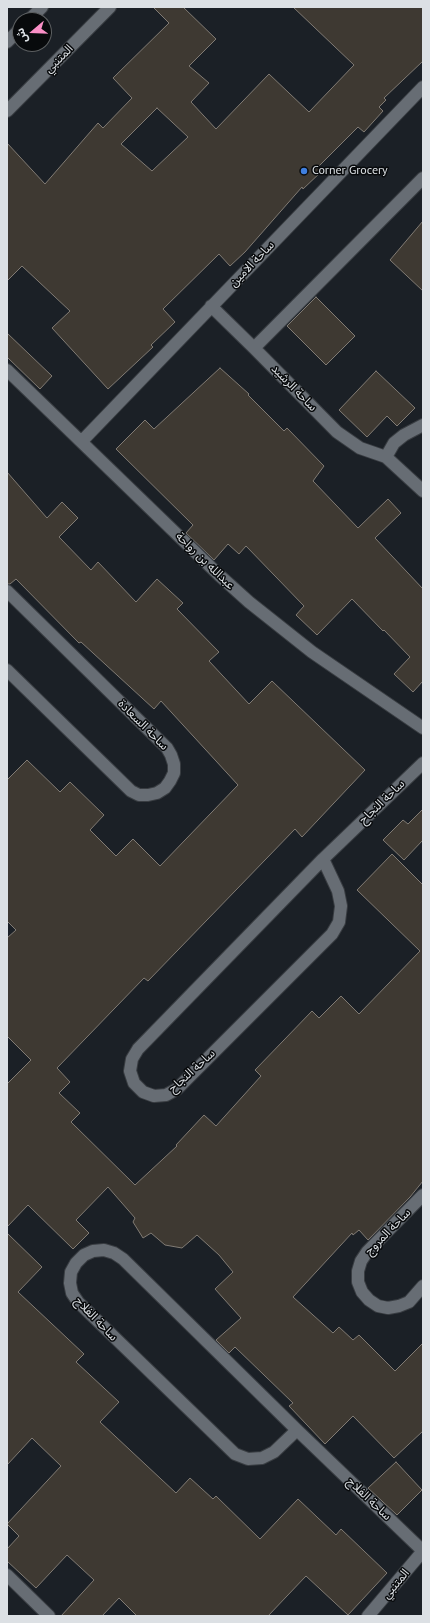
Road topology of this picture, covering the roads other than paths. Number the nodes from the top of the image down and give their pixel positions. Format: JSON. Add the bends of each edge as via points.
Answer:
{"nodes":[{"id":1,"x":110,"y":7,"type":"edge"},
{"id":2,"x":423,"y":88,"type":"edge"},
{"id":3,"x":7,"y":111,"type":"edge"},
{"id":4,"x":423,"y":178,"type":"edge"},
{"id":5,"x":211,"y":306,"type":"junction"},
{"id":6,"x":254,"y":348,"type":"junction"},
{"id":7,"x":7,"y":370,"type":"edge"},
{"id":8,"x":423,"y":425,"type":"edge"},
{"id":9,"x":82,"y":441,"type":"junction"},
{"id":10,"x":386,"y":457,"type":"junction"},
{"id":11,"x":423,"y":491,"type":"edge"},
{"id":12,"x":7,"y":591,"type":"edge"},
{"id":13,"x":7,"y":670,"type":"edge"},
{"id":14,"x":423,"y":728,"type":"edge"},
{"id":15,"x":423,"y":763,"type":"edge"},
{"id":16,"x":323,"y":859,"type":"junction"},
{"id":17,"x":423,"y":1195,"type":"edge"},
{"id":18,"x":423,"y":1286,"type":"edge"},
{"id":19,"x":297,"y":1430,"type":"junction"},
{"id":20,"x":423,"y":1551,"type":"edge"},
{"id":21,"x":7,"y":1575,"type":"edge"},
{"id":22,"x":49,"y":1616,"type":"edge"},
{"id":23,"x":368,"y":1616,"type":"edge"}],
"edges":[{"from":1,"to":3,"type":"street","name":"المتنبي"},
{"from":2,"to":5,"type":"street","name":"ساحة الامين"},
{"from":4,"to":6,"type":"street"},
{"from":5,"to":6,"type":"street","name":"ساحة الرشيد"},
{"from":5,"to":9,"type":"street","name":"ساحة الامين"},
{"from":6,"to":10,"type":"street","name":"ساحة الرشيد","via":[[337,432],[360,448]]},
{"from":7,"to":9,"type":"street","name":"عبدالله بن رواحة"},
{"from":8,"to":10,"type":"street","via":[[394,443]]},
{"from":9,"to":14,"type":"street","name":"عبدالله بن رواحة","via":[[248,602],[312,652]]},
{"from":10,"to":11,"type":"street","name":"ساحة الرشيد"},
{"from":12,"to":13,"type":"street","name":"ساحة السعادة","via":[[166,748],[172,755],[174,764],[174,773],[170,781],[165,788],[148,796],[131,791]]},
{"from":15,"to":16,"type":"street","name":"ساحة النجاح"},
{"from":16,"to":16,"type":"street","name":"ساحة النجاح","via":[[138,1049],[132,1059],[130,1072],[134,1083],[143,1092],[154,1096],[166,1095],[177,1089],[332,934],[339,922],[341,906],[338,891]]},
{"from":17,"to":18,"type":"street","name":"ساحة المروج","via":[[368,1252],[361,1261],[358,1271],[358,1282],[362,1292],[378,1306],[388,1308],[409,1302]]},
{"from":19,"to":19,"type":"street","name":"ساحة الفلاح","via":[[123,1259],[104,1250],[93,1251],[76,1263],[71,1272],[70,1283],[72,1293],[78,1302],[235,1454],[248,1459],[262,1458],[274,1452]]},
{"from":19,"to":20,"type":"street","name":"ساحة الفلاح"},
{"from":20,"to":23,"type":"street","name":"المتنبي"},
{"from":21,"to":22,"type":"street"}]}
